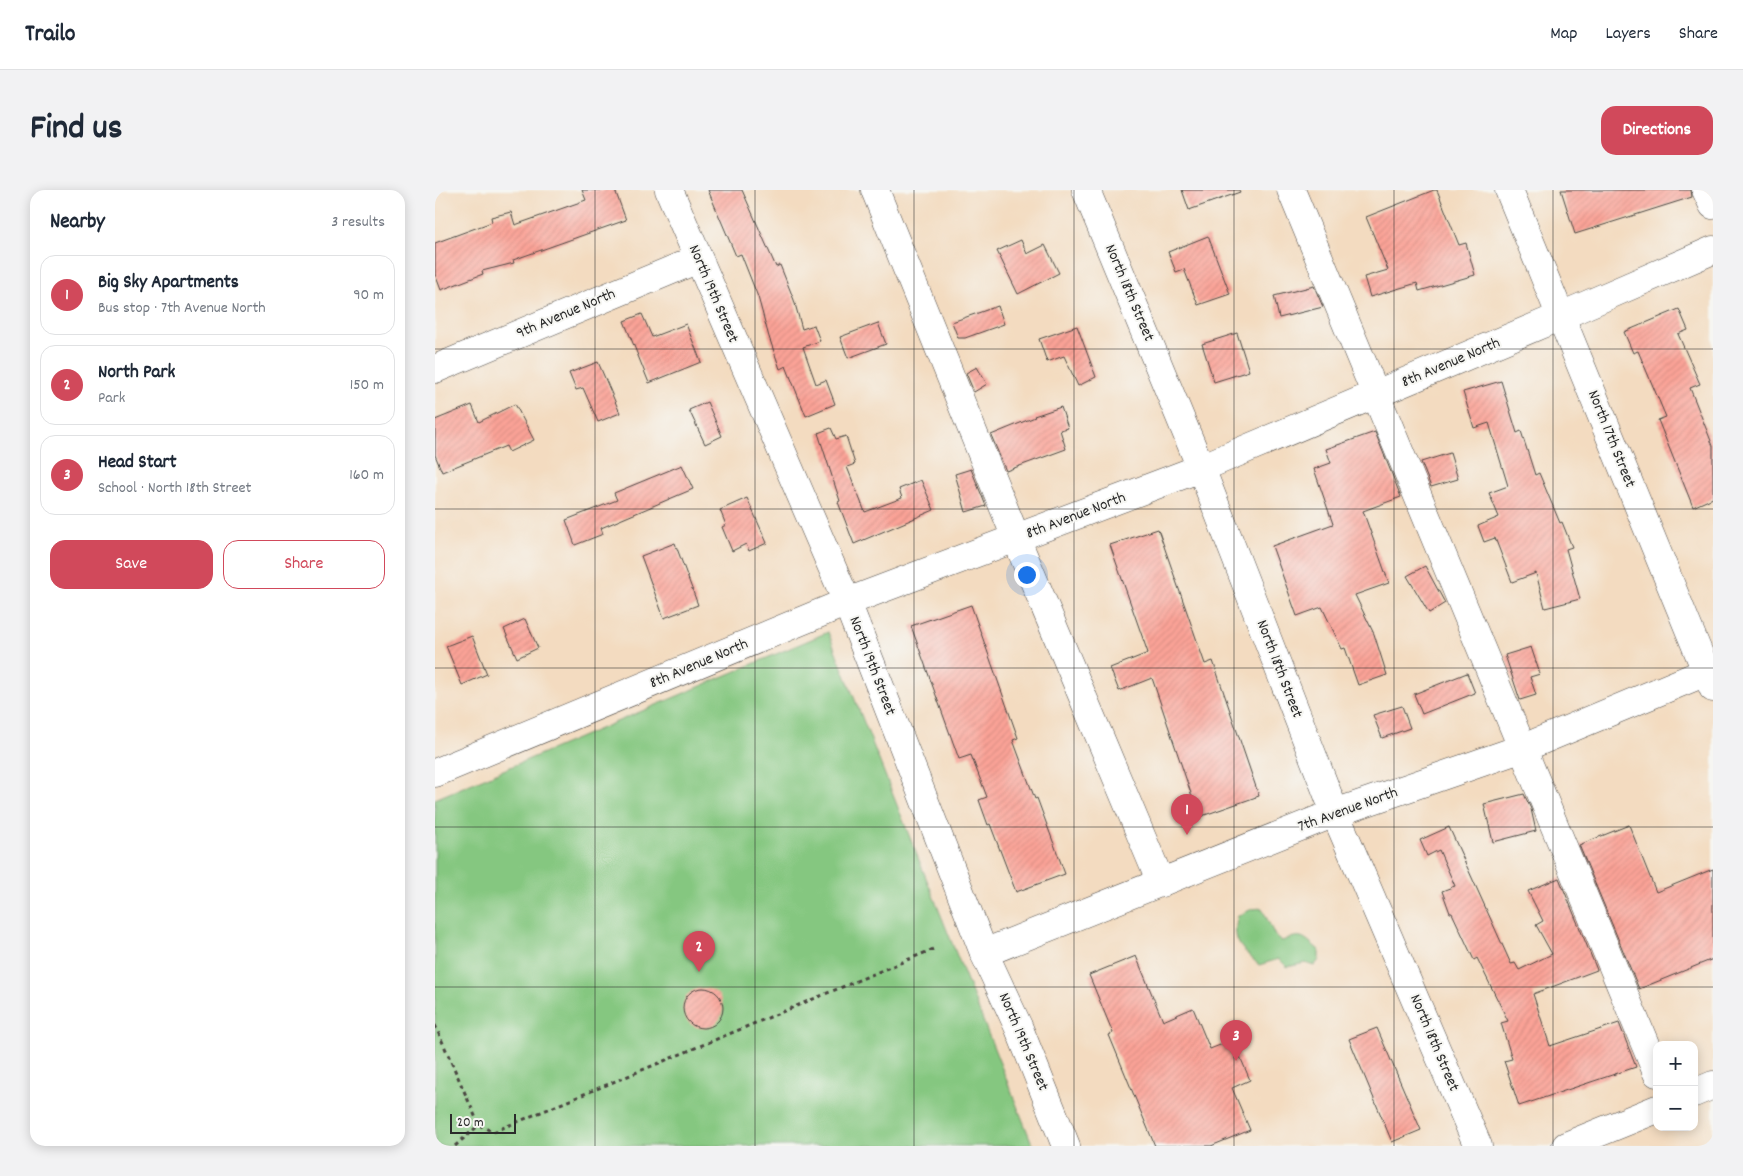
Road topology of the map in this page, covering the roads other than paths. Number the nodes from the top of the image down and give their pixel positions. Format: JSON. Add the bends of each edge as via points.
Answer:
{"nodes":[{"id":1,"x":669,"y":190,"type":"edge"},
{"id":2,"x":875,"y":190,"type":"edge"},
{"id":3,"x":1086,"y":190,"type":"edge"},
{"id":4,"x":1291,"y":190,"type":"edge"},
{"id":5,"x":1509,"y":190,"type":"edge"},
{"id":6,"x":1706,"y":190,"type":"edge"},
{"id":7,"x":1713,"y":205,"type":"edge"},
{"id":8,"x":1713,"y":250,"type":"edge"},
{"id":9,"x":698,"y":260,"type":"junction"},
{"id":10,"x":1561,"y":316,"type":"junction"},
{"id":11,"x":435,"y":368,"type":"edge"},
{"id":12,"x":1377,"y":394,"type":"junction"},
{"id":13,"x":1201,"y":468,"type":"junction"},
{"id":14,"x":1016,"y":538,"type":"junction"},
{"id":15,"x":847,"y":602,"type":"junction"},
{"id":16,"x":1711,"y":676,"type":"edge"},
{"id":17,"x":1523,"y":748,"type":"junction"},
{"id":18,"x":435,"y":773,"type":"edge"},
{"id":19,"x":1335,"y":813,"type":"junction"},
{"id":20,"x":1161,"y":883,"type":"junction"},
{"id":21,"x":984,"y":953,"type":"junction"},
{"id":22,"x":1653,"y":1063,"type":"edge"},
{"id":23,"x":1713,"y":1085,"type":"edge"},
{"id":24,"x":1698,"y":1091,"type":"edge"},
{"id":25,"x":1653,"y":1112,"type":"edge"},
{"id":26,"x":1066,"y":1146,"type":"edge"},
{"id":27,"x":1478,"y":1146,"type":"edge"},
{"id":28,"x":1566,"y":1146,"type":"edge"}],
"edges":[{"from":1,"to":9,"type":"street","name":"North 19th Street"},
{"from":2,"to":14,"type":"street"},
{"from":3,"to":13,"type":"street","name":"North 18th Street"},
{"from":4,"to":12,"type":"street"},
{"from":5,"to":10,"type":"street","name":"North 17th Street"},
{"from":6,"to":7,"type":"street"},
{"from":8,"to":10,"type":"street","name":"8th Avenue North"},
{"from":9,"to":11,"type":"street","name":"9th Avenue North"},
{"from":9,"to":15,"type":"street","name":"North 19th Street"},
{"from":10,"to":12,"type":"street","name":"8th Avenue North"},
{"from":10,"to":16,"type":"street","name":"North 17th Street"},
{"from":12,"to":13,"type":"street","name":"8th Avenue North"},
{"from":12,"to":17,"type":"street"},
{"from":13,"to":14,"type":"street","name":"8th Avenue North"},
{"from":13,"to":19,"type":"street","name":"North 18th Street"},
{"from":14,"to":15,"type":"street","name":"8th Avenue North"},
{"from":14,"to":20,"type":"street"},
{"from":15,"to":18,"type":"street","name":"8th Avenue North"},
{"from":15,"to":21,"type":"street","name":"North 19th Street"},
{"from":16,"to":17,"type":"street","name":"7th Avenue North"},
{"from":17,"to":19,"type":"street","name":"7th Avenue North"},
{"from":17,"to":22,"type":"street"},
{"from":19,"to":20,"type":"street","name":"7th Avenue North"},
{"from":19,"to":27,"type":"street","name":"North 18th Street"},
{"from":20,"to":21,"type":"street","name":"7th Avenue North"},
{"from":21,"to":26,"type":"street","name":"North 19th Street","via":[[1018,1026]]},
{"from":23,"to":24,"type":"street"},
{"from":25,"to":28,"type":"street"}]}
